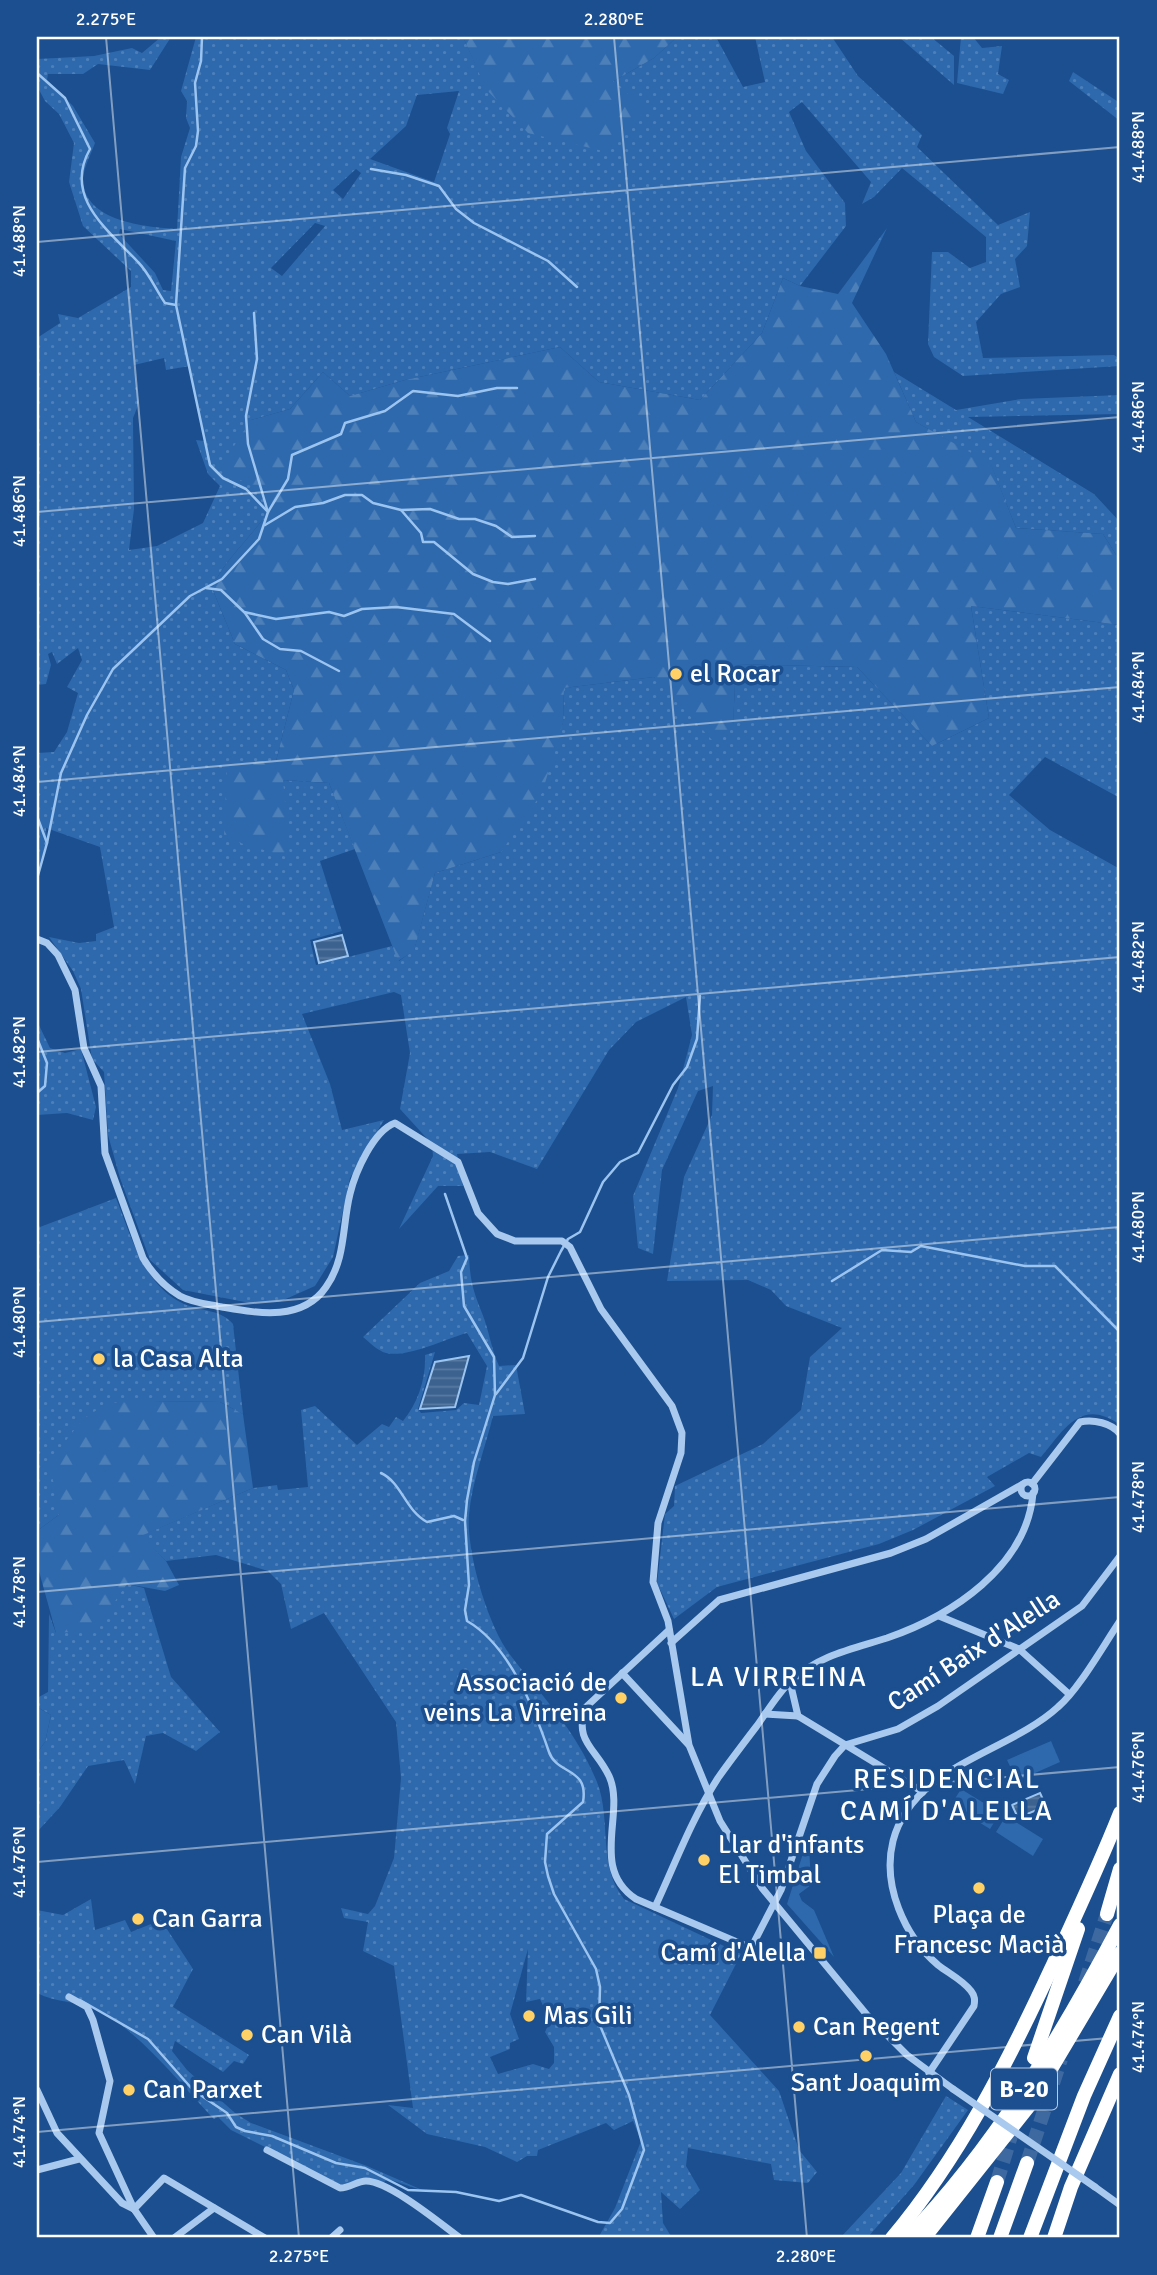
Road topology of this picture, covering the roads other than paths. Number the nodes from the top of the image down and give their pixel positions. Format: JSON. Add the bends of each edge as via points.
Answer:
{"nodes":[{"id":1,"x":37,"y":939,"type":"edge"},
{"id":2,"x":1120,"y":1434,"type":"edge"},
{"id":3,"x":1026,"y":1491,"type":"junction"},
{"id":4,"x":1120,"y":1556,"type":"edge"},
{"id":5,"x":939,"y":1616,"type":"junction"},
{"id":6,"x":1120,"y":1622,"type":"edge"},
{"id":7,"x":669,"y":1630,"type":"junction"},
{"id":8,"x":671,"y":1643,"type":"junction"},
{"id":9,"x":1018,"y":1649,"type":"junction"},
{"id":10,"x":622,"y":1673,"type":"junction"},
{"id":11,"x":790,"y":1682,"type":"junction"},
{"id":12,"x":1069,"y":1694,"type":"junction"},
{"id":13,"x":765,"y":1714,"type":"junction"},
{"id":14,"x":798,"y":1716,"type":"junction"},
{"id":15,"x":689,"y":1745,"type":"junction"},
{"id":16,"x":845,"y":1745,"type":"junction"},
{"id":17,"x":923,"y":1792,"type":"junction"},
{"id":18,"x":708,"y":1796,"type":"junction"},
{"id":19,"x":1120,"y":1813,"type":"edge"},
{"id":20,"x":1100,"y":1865,"type":"junction"},
{"id":21,"x":1120,"y":1869,"type":"edge"},
{"id":22,"x":775,"y":1904,"type":"junction"},
{"id":23,"x":655,"y":1906,"type":"junction"},
{"id":24,"x":1107,"y":1914,"type":"tunnel mouth"},
{"id":25,"x":1120,"y":1925,"type":"edge"},
{"id":26,"x":1120,"y":1953,"type":"edge"},
{"id":27,"x":69,"y":1997,"type":"dead end"},
{"id":28,"x":1120,"y":2016,"type":"edge"},
{"id":29,"x":1120,"y":2030,"type":"edge"},
{"id":30,"x":1034,"y":2058,"type":"dead end"},
{"id":31,"x":929,"y":2073,"type":"junction"},
{"id":32,"x":1120,"y":2074,"type":"edge"},
{"id":33,"x":37,"y":2090,"type":"edge"},
{"id":34,"x":1084,"y":2096,"type":"junction"},
{"id":35,"x":267,"y":2150,"type":"dead end"},
{"id":36,"x":79,"y":2159,"type":"junction"},
{"id":37,"x":1027,"y":2163,"type":"tunnel mouth"},
{"id":38,"x":37,"y":2170,"type":"edge"},
{"id":39,"x":997,"y":2182,"type":"tunnel mouth"},
{"id":40,"x":931,"y":2186,"type":"junction"},
{"id":41,"x":1120,"y":2204,"type":"edge"},
{"id":42,"x":214,"y":2208,"type":"junction"},
{"id":43,"x":134,"y":2209,"type":"junction"},
{"id":44,"x":340,"y":2230,"type":"dead end"},
{"id":45,"x":155,"y":2238,"type":"edge"},
{"id":46,"x":174,"y":2238,"type":"edge"},
{"id":47,"x":265,"y":2238,"type":"edge"},
{"id":48,"x":331,"y":2238,"type":"edge"},
{"id":49,"x":460,"y":2238,"type":"edge"},
{"id":50,"x":883,"y":2238,"type":"edge"},
{"id":51,"x":891,"y":2238,"type":"edge"},
{"id":52,"x":907,"y":2238,"type":"edge"},
{"id":53,"x":924,"y":2238,"type":"edge"},
{"id":54,"x":977,"y":2238,"type":"edge"},
{"id":55,"x":1000,"y":2238,"type":"edge"},
{"id":56,"x":1030,"y":2238,"type":"edge"},
{"id":57,"x":1054,"y":2238,"type":"edge"}],
"edges":[{"from":1,"to":7,"type":"street","via":[[58,955],[75,990],[84,1048],[101,1086],[105,1153],[143,1258],[180,1296],[270,1314],[293,1310],[315,1298],[327,1287],[337,1265],[355,1182],[375,1140],[394,1123],[458,1162],[478,1213],[497,1234],[515,1241],[562,1241],[570,1247],[601,1309],[671,1406],[682,1433],[653,1560],[653,1582]]},
{"from":2,"to":3,"type":"street","via":[[1114,1427],[1085,1420],[1076,1424]]},
{"from":3,"to":5,"type":"street","via":[[1027,1514],[1007,1560],[984,1584]]},
{"from":3,"to":8,"type":"street","via":[[1000,1497],[926,1539],[891,1553],[719,1600]]},
{"from":4,"to":9,"type":"street","name":"Camí Baix d'Alella","via":[[1082,1606]]},
{"from":5,"to":9,"type":"street"},
{"from":5,"to":11,"type":"street","via":[[831,1654]]},
{"from":6,"to":12,"type":"street"},
{"from":7,"to":8,"type":"street"},
{"from":7,"to":10,"type":"street"},
{"from":8,"to":15,"type":"street"},
{"from":9,"to":12,"type":"street"},
{"from":9,"to":16,"type":"street","name":"Camí Baix d'Alella","via":[[914,1723]]},
{"from":10,"to":15,"type":"street"},
{"from":10,"to":23,"type":"street","via":[[586,1707],[581,1730],[610,1781],[611,1853],[619,1882],[627,1893]]},
{"from":11,"to":13,"type":"street"},
{"from":11,"to":14,"type":"street"},
{"from":12,"to":17,"type":"street","via":[[1050,1714]]},
{"from":13,"to":14,"type":"street"},
{"from":13,"to":18,"type":"street"},
{"from":14,"to":16,"type":"street"},
{"from":15,"to":18,"type":"street"},
{"from":16,"to":17,"type":"street"},
{"from":16,"to":22,"type":"street","via":[[817,1784]]},
{"from":17,"to":31,"type":"street","via":[[906,1810],[894,1840],[891,1871],[895,1896],[916,1941],[969,1989],[975,2001]]},
{"from":18,"to":22,"type":"street","via":[[747,1867]]},
{"from":18,"to":23,"type":"street"},
{"from":19,"to":20,"type":"highway"},
{"from":20,"to":30,"type":"highway"},
{"from":20,"to":40,"type":"highway","via":[[1007,2063]]},
{"from":21,"to":24,"type":"highway"},
{"from":22,"to":23,"type":"street","via":[[751,1948]]},
{"from":22,"to":31,"type":"street","via":[[867,2015]]},
{"from":25,"to":52,"type":"highway","number":"B-20","via":[[1076,2007],[1007,2115]]},
{"from":26,"to":53,"type":"highway","number":"B-20","via":[[1029,2106]]},
{"from":27,"to":43,"type":"street","via":[[87,2007],[93,2020],[110,2081],[99,2133]]},
{"from":28,"to":34,"type":"highway"},
{"from":29,"to":34,"type":"highway"},
{"from":31,"to":41,"type":"street","bridge":true},
{"from":32,"to":57,"type":"highway"},
{"from":33,"to":36,"type":"street","via":[[57,2133]]},
{"from":34,"to":56,"type":"highway"},
{"from":35,"to":49,"type":"street","via":[[337,2187],[366,2181],[379,2184]]},
{"from":36,"to":38,"type":"street"},
{"from":36,"to":43,"type":"street","via":[[122,2203]]},
{"from":37,"to":55,"type":"highway"},
{"from":39,"to":54,"type":"highway"},
{"from":40,"to":50,"type":"highway"},
{"from":40,"to":51,"type":"highway"},
{"from":42,"to":43,"type":"street","via":[[164,2178]]},
{"from":42,"to":46,"type":"street"},
{"from":42,"to":47,"type":"street"},
{"from":43,"to":45,"type":"street"},
{"from":44,"to":48,"type":"street"}]}
